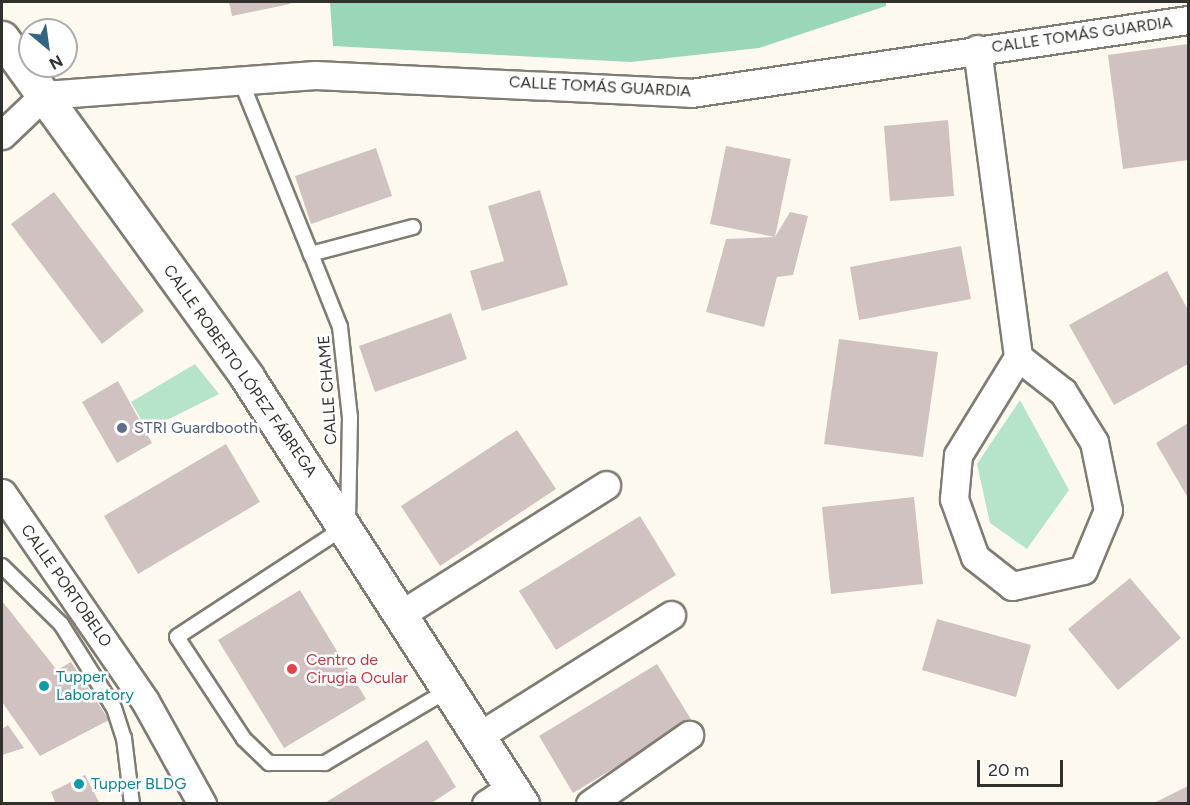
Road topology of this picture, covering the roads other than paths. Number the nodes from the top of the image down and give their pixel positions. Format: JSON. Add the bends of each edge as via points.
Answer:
{"nodes":[{"id":1,"x":1188,"y":20,"type":"edge"},
{"id":2,"x":2,"y":38,"type":"edge"},
{"id":3,"x":976,"y":49,"type":"junction"},
{"id":4,"x":241,"y":81,"type":"junction"},
{"id":5,"x":44,"y":94,"type":"junction"},
{"id":6,"x":2,"y":135,"type":"edge"},
{"id":7,"x":413,"y":227,"type":"dead end"},
{"id":8,"x":311,"y":254,"type":"junction"},
{"id":9,"x":1018,"y":357,"type":"junction"},
{"id":10,"x":606,"y":485,"type":"dead end"},
{"id":11,"x":2,"y":493,"type":"edge"},
{"id":12,"x":348,"y":525,"type":"junction"},
{"id":13,"x":2,"y":566,"type":"edge"},
{"id":14,"x":403,"y":613,"type":"junction"},
{"id":15,"x":671,"y":615,"type":"dead end"},
{"id":16,"x":450,"y":688,"type":"junction"},
{"id":17,"x":689,"y":735,"type":"dead end"},
{"id":18,"x":479,"y":736,"type":"junction"},
{"id":19,"x":507,"y":798,"type":"edge"},
{"id":20,"x":199,"y":799,"type":"edge"},
{"id":21,"x":132,"y":804,"type":"edge"},
{"id":22,"x":225,"y":804,"type":"edge"},
{"id":23,"x":590,"y":804,"type":"edge"}],
"edges":[{"from":1,"to":3,"type":"street","name":"CALLE TOMÁS GUARDIA"},
{"from":2,"to":5,"type":"street","name":"CALLE ROBERTO LÓPEZ FÁBREGA"},
{"from":3,"to":4,"type":"street","name":"CALLE TOMÁS GUARDIA","via":[[691,93],[315,75]]},
{"from":3,"to":9,"type":"street"},
{"from":4,"to":5,"type":"street","name":"CALLE TOMÁS GUARDIA"},
{"from":4,"to":8,"type":"lane","name":"CALLE CHAME"},
{"from":5,"to":6,"type":"street"},
{"from":5,"to":12,"type":"street","name":"CALLE ROBERTO LÓPEZ FÁBREGA"},
{"from":7,"to":8,"type":"lane"},
{"from":8,"to":12,"type":"lane","name":"CALLE CHAME","via":[[340,327],[350,417]]},
{"from":9,"to":9,"type":"street","via":[[958,455],[954,499],[975,558],[1012,586],[1083,570],[1108,510],[1094,442],[1063,392]]},
{"from":10,"to":14,"type":"street"},
{"from":11,"to":20,"type":"street","name":"CALLE PORTOBELO","via":[[145,701]]},
{"from":12,"to":14,"type":"street","name":"CALLE ROBERTO LÓPEZ FÁBREGA"},
{"from":12,"to":16,"type":"lane","via":[[177,637],[244,740],[269,764],[325,763]]},
{"from":13,"to":21,"type":"lane","via":[[61,624],[114,708],[124,738]]},
{"from":14,"to":16,"type":"street","name":"CALLE ROBERTO LÓPEZ FÁBREGA"},
{"from":15,"to":18,"type":"street"},
{"from":16,"to":18,"type":"street","name":"CALLE ROBERTO LÓPEZ FÁBREGA"},
{"from":17,"to":23,"type":"street","via":[[592,797]]},
{"from":18,"to":19,"type":"street","name":"CALLE ROBERTO LÓPEZ FÁBREGA"},
{"from":20,"to":22,"type":"street"}]}
